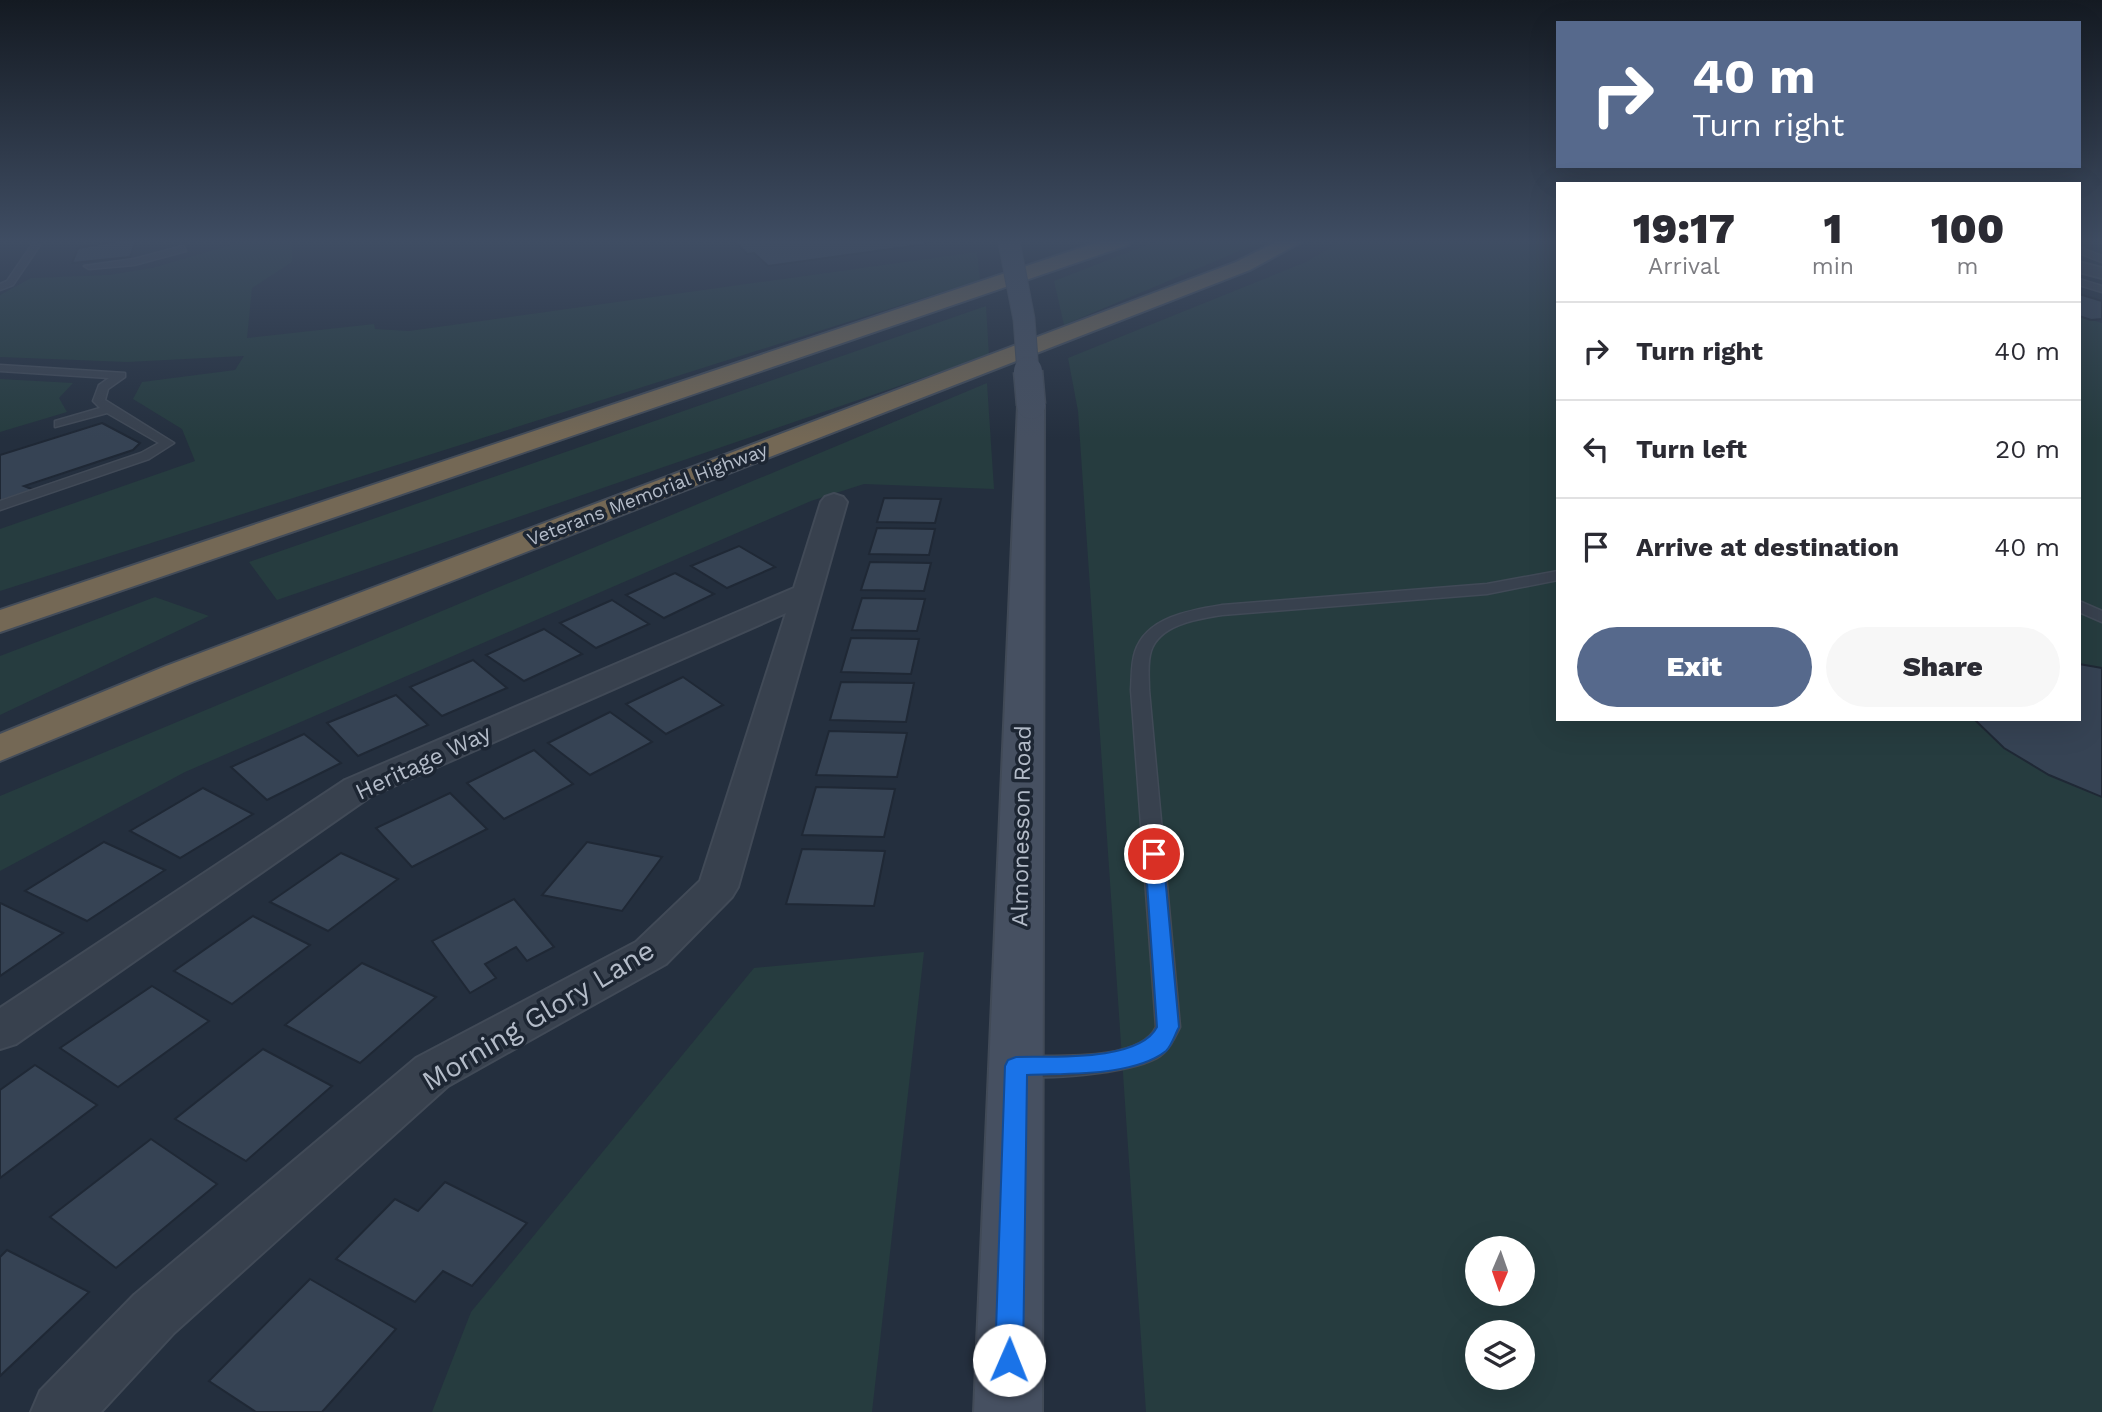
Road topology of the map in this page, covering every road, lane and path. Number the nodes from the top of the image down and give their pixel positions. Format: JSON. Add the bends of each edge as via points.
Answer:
{"nodes":[{"id":1,"x":930,"y":307,"type":"edge"},
{"id":2,"x":1022,"y":307,"type":"edge"},
{"id":3,"x":1136,"y":307,"type":"edge"},
{"id":4,"x":0,"y":368,"type":"edge"},
{"id":5,"x":108,"y":409,"type":"junction"},
{"id":6,"x":59,"y":424,"type":"dead end"},
{"id":7,"x":834,"y":502,"type":"dead end"},
{"id":8,"x":0,"y":506,"type":"edge"},
{"id":9,"x":1556,"y":575,"type":"edge"},
{"id":10,"x":806,"y":593,"type":"junction"},
{"id":11,"x":2081,"y":607,"type":"edge"},
{"id":12,"x":2102,"y":617,"type":"edge"},
{"id":13,"x":0,"y":622,"type":"edge"},
{"id":14,"x":0,"y":749,"type":"edge"},
{"id":15,"x":0,"y":1031,"type":"edge"},
{"id":16,"x":1016,"y":1066,"type":"junction"},
{"id":17,"x":61,"y":1412,"type":"edge"},
{"id":18,"x":1008,"y":1412,"type":"edge"}],
"edges":[{"from":1,"to":13,"type":"highway"},
{"from":2,"to":16,"type":"main road","name":"Almonesson Road","bridge":true,"via":[[1031,405]]},
{"from":3,"to":14,"type":"highway","name":"Veterans Memorial Highway","via":[[179,674]]},
{"from":4,"to":5,"type":"lane","via":[[121,375],[103,387],[99,401]]},
{"from":5,"to":6,"type":"lane"},
{"from":5,"to":8,"type":"lane","via":[[168,443],[145,456]]},
{"from":7,"to":10,"type":"street","name":"Morning Glory Lane"},
{"from":9,"to":16,"type":"lane","via":[[1487,589],[1223,610],[1186,616],[1155,634],[1143,651],[1140,690],[1168,1027],[1160,1043],[1139,1055],[1100,1063]]},
{"from":10,"to":15,"type":"street","name":"Heritage Way","via":[[358,788]]},
{"from":10,"to":17,"type":"street","name":"Morning Glory Lane","via":[[718,887],[651,953],[432,1072],[155,1314]]},
{"from":11,"to":12,"type":"lane"},
{"from":16,"to":18,"type":"main road","name":"Almonesson Road"}]}
